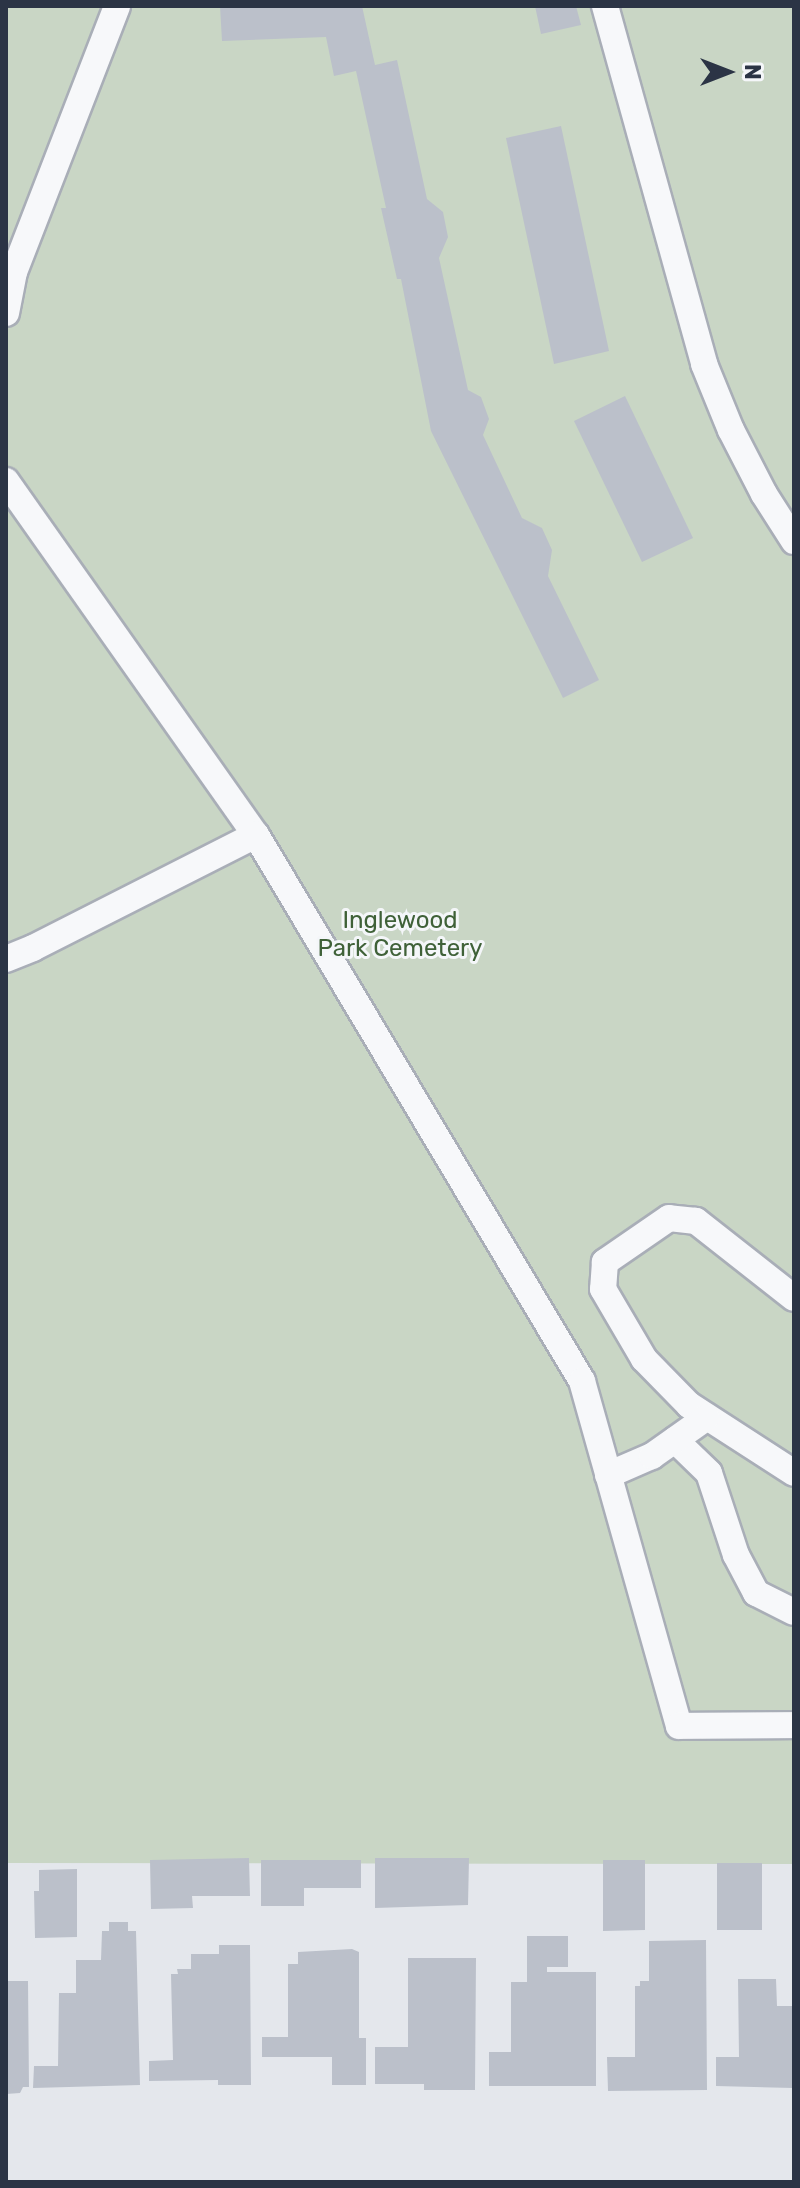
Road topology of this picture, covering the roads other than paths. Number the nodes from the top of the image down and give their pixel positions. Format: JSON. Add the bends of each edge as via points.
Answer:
{"nodes":[{"id":1,"x":117,"y":6,"type":"edge"},
{"id":2,"x":605,"y":6,"type":"edge"},
{"id":3,"x":6,"y":313,"type":"edge"},
{"id":4,"x":6,"y":481,"type":"edge"},
{"id":5,"x":794,"y":541,"type":"edge"},
{"id":6,"x":256,"y":835,"type":"junction"},
{"id":7,"x":6,"y":959,"type":"edge"},
{"id":8,"x":794,"y":1298,"type":"edge"},
{"id":9,"x":707,"y":1417,"type":"junction"},
{"id":10,"x":675,"y":1440,"type":"junction"},
{"id":11,"x":794,"y":1473,"type":"edge"},
{"id":12,"x":608,"y":1475,"type":"junction"},
{"id":13,"x":794,"y":1612,"type":"edge"},
{"id":14,"x":794,"y":1725,"type":"edge"}],
"edges":[{"from":1,"to":3,"type":"lane","via":[[14,272]]},
{"from":2,"to":5,"type":"lane","via":[[704,364],[731,430]]},
{"from":4,"to":6,"type":"lane"},
{"from":6,"to":7,"type":"lane"},
{"from":6,"to":12,"type":"lane","via":[[582,1381]]},
{"from":8,"to":9,"type":"lane","via":[[696,1221],[669,1218],[605,1262],[603,1289],[644,1359]]},
{"from":9,"to":10,"type":"lane"},
{"from":9,"to":11,"type":"lane"},
{"from":10,"to":12,"type":"lane"},
{"from":10,"to":13,"type":"lane","via":[[709,1473],[736,1555],[756,1593]]},
{"from":12,"to":14,"type":"lane","via":[[679,1726]]}]}
